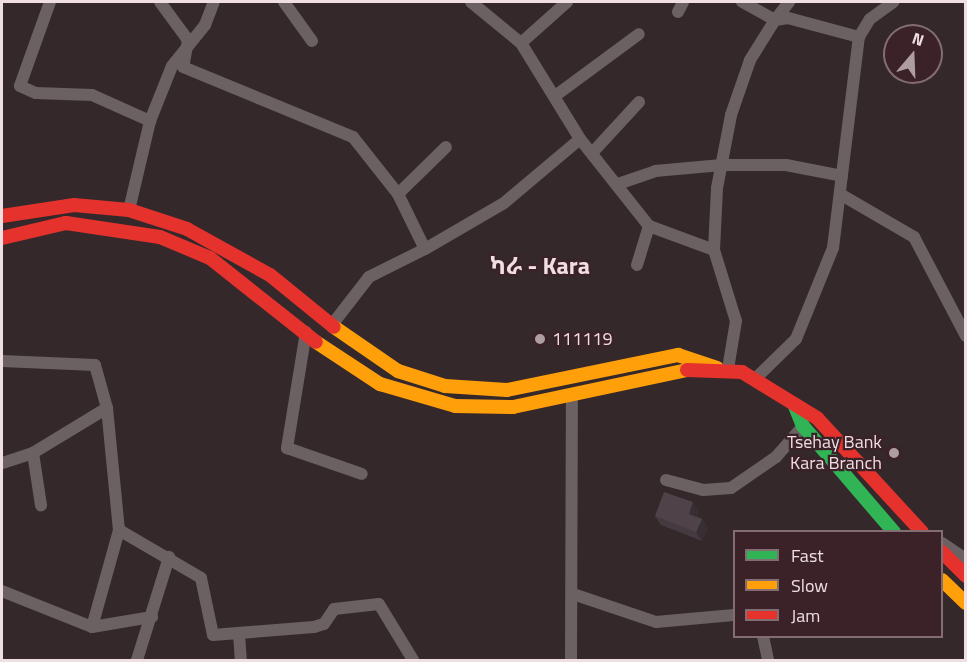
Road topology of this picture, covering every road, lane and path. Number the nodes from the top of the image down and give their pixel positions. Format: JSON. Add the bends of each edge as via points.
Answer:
{"nodes":[{"id":1,"x":50,"y":2,"type":"edge"},
{"id":2,"x":160,"y":2,"type":"edge"},
{"id":3,"x":214,"y":2,"type":"edge"},
{"id":4,"x":284,"y":2,"type":"edge"},
{"id":5,"x":471,"y":2,"type":"edge"},
{"id":6,"x":567,"y":2,"type":"edge"},
{"id":7,"x":742,"y":2,"type":"edge"},
{"id":8,"x":789,"y":2,"type":"edge"},
{"id":9,"x":892,"y":2,"type":"edge"},
{"id":10,"x":775,"y":20,"type":"junction"},
{"id":11,"x":639,"y":34,"type":"dead end"},
{"id":12,"x":859,"y":37,"type":"junction"},
{"id":13,"x":188,"y":40,"type":"junction"},
{"id":14,"x":312,"y":41,"type":"dead end"},
{"id":15,"x":521,"y":43,"type":"junction"},
{"id":16,"x":555,"y":96,"type":"junction"},
{"id":17,"x":639,"y":102,"type":"dead end"},
{"id":18,"x":150,"y":121,"type":"junction"},
{"id":19,"x":580,"y":139,"type":"junction"},
{"id":20,"x":446,"y":147,"type":"dead end"},
{"id":21,"x":593,"y":152,"type":"junction"},
{"id":22,"x":722,"y":165,"type":"junction"},
{"id":23,"x":842,"y":176,"type":"junction"},
{"id":24,"x":618,"y":184,"type":"junction"},
{"id":25,"x":398,"y":194,"type":"junction"},
{"id":26,"x":840,"y":194,"type":"junction"},
{"id":27,"x":129,"y":210,"type":"junction"},
{"id":28,"x":2,"y":216,"type":"edge"},
{"id":29,"x":649,"y":226,"type":"junction"},
{"id":30,"x":2,"y":238,"type":"edge"},
{"id":31,"x":425,"y":249,"type":"junction"},
{"id":32,"x":714,"y":250,"type":"junction"},
{"id":33,"x":637,"y":265,"type":"dead end"},
{"id":34,"x":331,"y":326,"type":"junction"},
{"id":35,"x":306,"y":332,"type":"junction"},
{"id":36,"x":966,"y":336,"type":"edge"},
{"id":37,"x":2,"y":361,"type":"edge"},
{"id":38,"x":723,"y":369,"type":"junction"},
{"id":39,"x":757,"y":377,"type":"junction"},
{"id":40,"x":572,"y":397,"type":"junction"},
{"id":41,"x":794,"y":404,"type":"junction"},
{"id":42,"x":107,"y":408,"type":"junction"},
{"id":43,"x":803,"y":426,"type":"junction"},
{"id":44,"x":33,"y":453,"type":"junction"},
{"id":45,"x":2,"y":463,"type":"edge"},
{"id":46,"x":362,"y":474,"type":"dead end"},
{"id":47,"x":666,"y":480,"type":"dead end"},
{"id":48,"x":41,"y":505,"type":"dead end"},
{"id":49,"x":119,"y":530,"type":"junction"},
{"id":50,"x":893,"y":530,"type":"edge"},
{"id":51,"x":921,"y":530,"type":"edge"},
{"id":52,"x":943,"y":544,"type":"edge"},
{"id":53,"x":943,"y":553,"type":"edge"},
{"id":54,"x":169,"y":557,"type":"junction"},
{"id":55,"x":966,"y":559,"type":"edge"},
{"id":56,"x":966,"y":576,"type":"edge"},
{"id":57,"x":943,"y":581,"type":"edge"},
{"id":58,"x":2,"y":591,"type":"edge"},
{"id":59,"x":573,"y":594,"type":"junction"},
{"id":60,"x":966,"y":603,"type":"edge"},
{"id":61,"x":733,"y":615,"type":"edge"},
{"id":62,"x":152,"y":617,"type":"junction"},
{"id":63,"x":92,"y":627,"type":"junction"},
{"id":64,"x":239,"y":634,"type":"junction"},
{"id":65,"x":763,"y":638,"type":"edge"},
{"id":66,"x":137,"y":660,"type":"edge"},
{"id":67,"x":241,"y":660,"type":"edge"},
{"id":68,"x":413,"y":660,"type":"edge"},
{"id":69,"x":571,"y":660,"type":"edge"},
{"id":70,"x":768,"y":660,"type":"edge"}],
"edges":[{"from":1,"to":18,"type":"street","via":[[20,86],[36,93],[92,95]]},
{"from":2,"to":13,"type":"street"},
{"from":3,"to":13,"type":"street","via":[[205,24]]},
{"from":4,"to":14,"type":"street"},
{"from":5,"to":15,"type":"street"},
{"from":6,"to":15,"type":"street"},
{"from":7,"to":10,"type":"street"},
{"from":8,"to":10,"type":"street"},
{"from":9,"to":12,"type":"street","via":[[870,19]]},
{"from":10,"to":12,"type":"street","via":[[788,18]]},
{"from":10,"to":22,"type":"street","via":[[737,92]]},
{"from":11,"to":16,"type":"street"},
{"from":12,"to":23,"type":"street"},
{"from":13,"to":18,"type":"street"},
{"from":13,"to":25,"type":"street","via":[[183,60],[188,70],[353,137]]},
{"from":15,"to":16,"type":"street"},
{"from":16,"to":19,"type":"street"},
{"from":17,"to":21,"type":"street"},
{"from":18,"to":27,"type":"street"},
{"from":19,"to":21,"type":"street"},
{"from":19,"to":31,"type":"street","via":[[504,203]]},
{"from":20,"to":25,"type":"street"},
{"from":21,"to":24,"type":"street"},
{"from":22,"to":23,"type":"street","via":[[786,165]]},
{"from":22,"to":24,"type":"street","via":[[656,171]]},
{"from":22,"to":32,"type":"street"},
{"from":23,"to":26,"type":"street"},
{"from":24,"to":29,"type":"street"},
{"from":25,"to":31,"type":"street"},
{"from":26,"to":36,"type":"street","via":[[914,237]]},
{"from":26,"to":39,"type":"street","via":[[833,248],[805,321],[785,352]]},
{"from":27,"to":28,"type":"main road","via":[[74,205]]},
{"from":27,"to":34,"type":"main road","via":[[227,247]]},
{"from":29,"to":32,"type":"street"},
{"from":29,"to":33,"type":"street"},
{"from":30,"to":35,"type":"main road","via":[[66,224],[160,237],[210,258]]},
{"from":31,"to":34,"type":"street","via":[[369,277]]},
{"from":32,"to":38,"type":"street","via":[[736,321]]},
{"from":34,"to":38,"type":"main road","via":[[398,371],[445,386],[507,390],[678,355]]},
{"from":35,"to":40,"type":"main road","via":[[380,384],[425,400],[513,407]]},
{"from":35,"to":46,"type":"street","via":[[287,448]]},
{"from":37,"to":42,"type":"street","via":[[95,365]]},
{"from":38,"to":39,"type":"main road"},
{"from":38,"to":40,"type":"main road","via":[[690,369]]},
{"from":39,"to":41,"type":"main road"},
{"from":40,"to":59,"type":"street"},
{"from":41,"to":43,"type":"main road"},
{"from":41,"to":51,"type":"main road","via":[[817,418]]},
{"from":42,"to":44,"type":"street"},
{"from":42,"to":49,"type":"street"},
{"from":43,"to":47,"type":"street","via":[[776,457],[731,488],[703,490]]},
{"from":43,"to":50,"type":"main road"},
{"from":44,"to":45,"type":"street"},
{"from":44,"to":48,"type":"street"},
{"from":49,"to":54,"type":"street"},
{"from":49,"to":63,"type":"street"},
{"from":52,"to":55,"type":"street"},
{"from":53,"to":56,"type":"main road"},
{"from":54,"to":62,"type":"street"},
{"from":54,"to":64,"type":"street","via":[[201,578],[213,635]]},
{"from":57,"to":60,"type":"main road"},
{"from":58,"to":63,"type":"street"},
{"from":59,"to":61,"type":"street","via":[[656,622]]},
{"from":59,"to":69,"type":"street"},
{"from":62,"to":63,"type":"street"},
{"from":62,"to":66,"type":"street"},
{"from":64,"to":67,"type":"street"},
{"from":64,"to":68,"type":"street","via":[[314,627],[324,624],[334,609],[379,604]]},
{"from":65,"to":70,"type":"street"}]}
